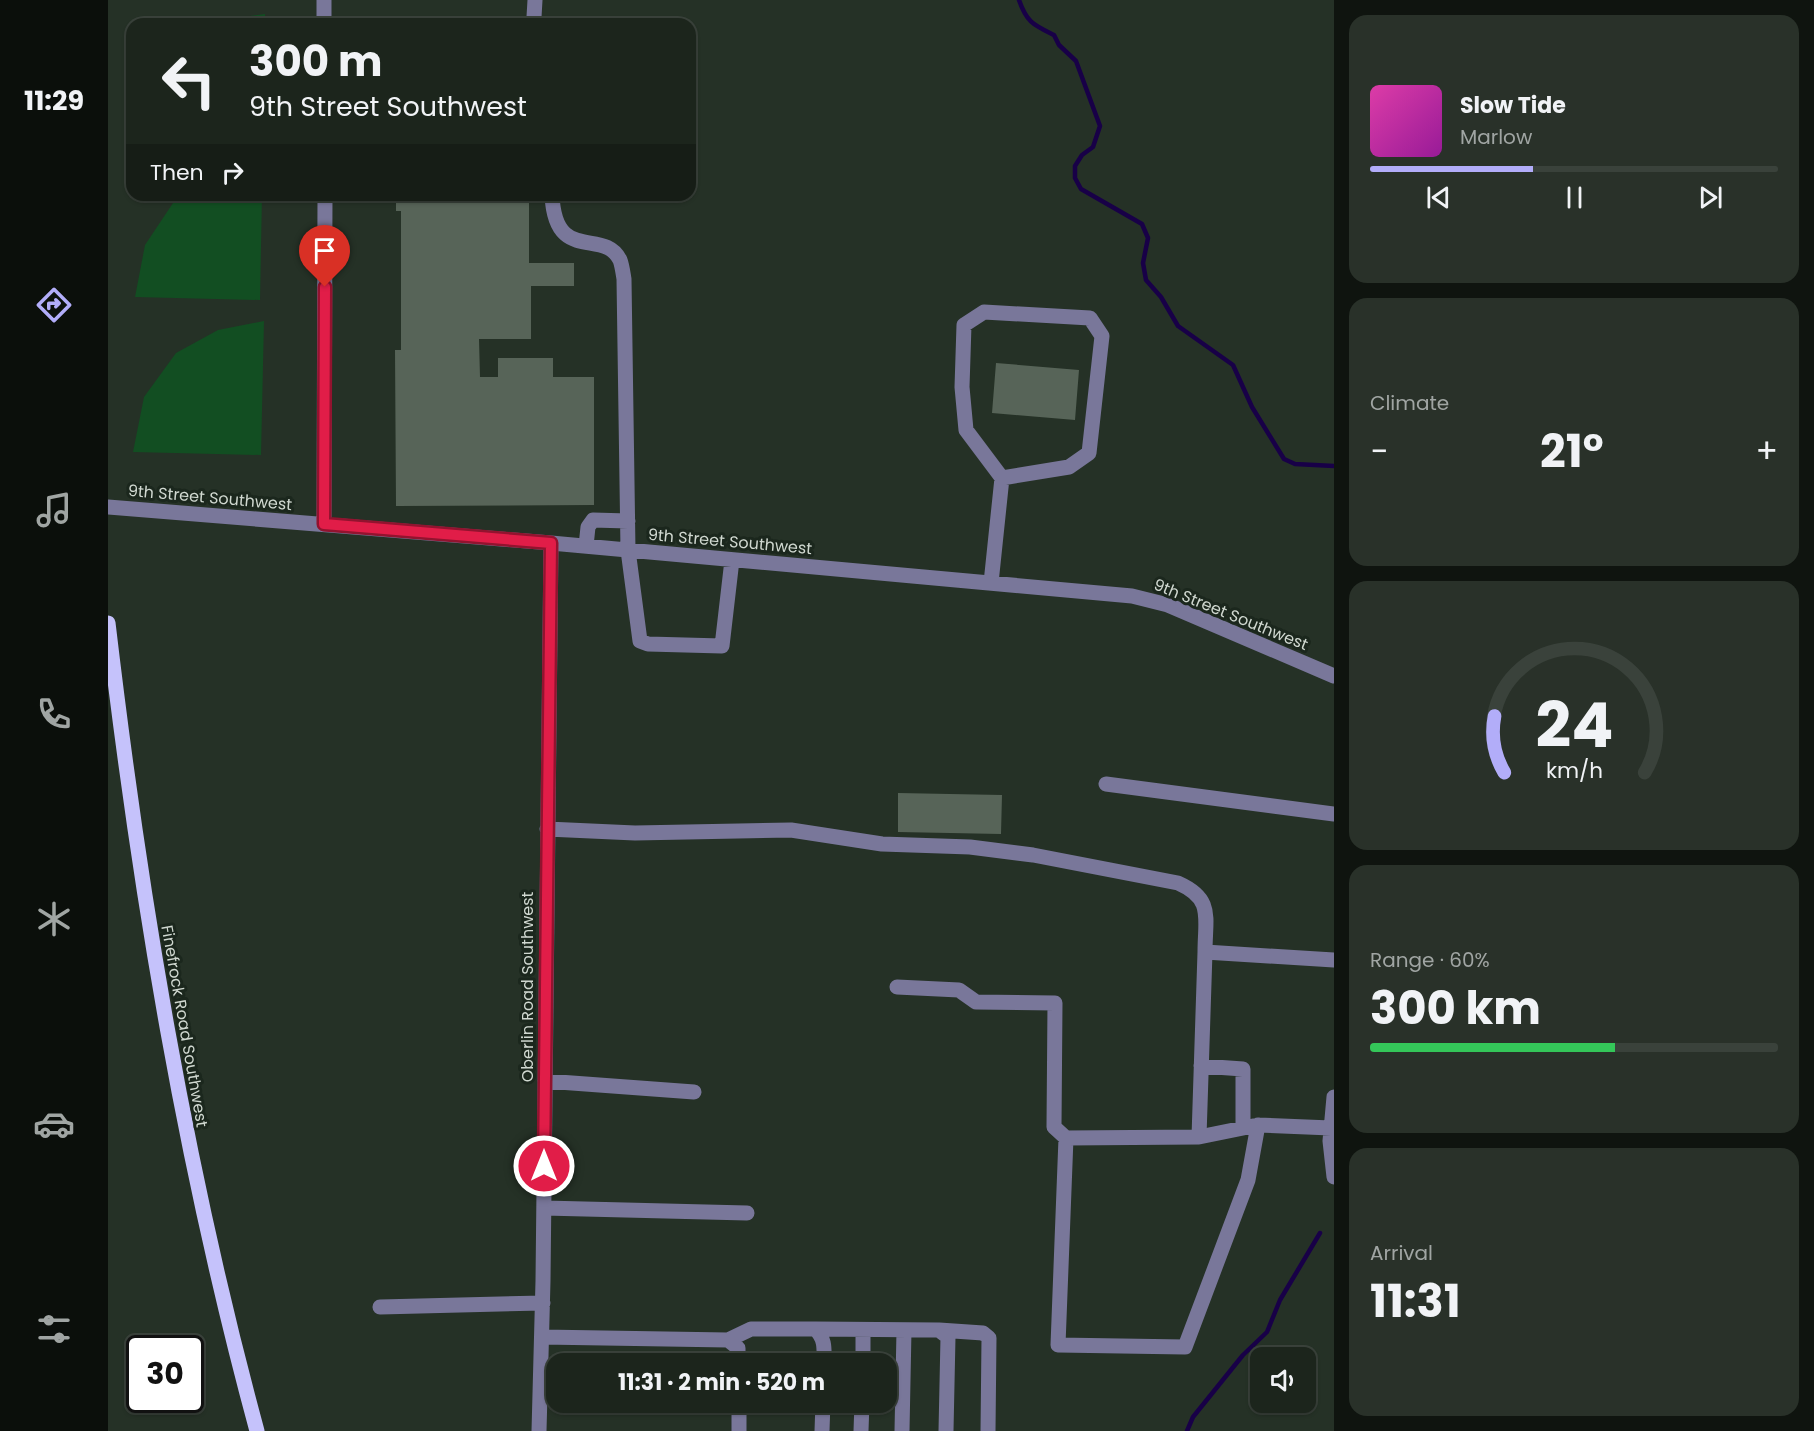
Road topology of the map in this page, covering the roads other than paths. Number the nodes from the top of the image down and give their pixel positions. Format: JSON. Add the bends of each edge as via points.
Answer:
{"nodes":[{"id":1,"x":324,"y":0,"type":"edge"},
{"id":2,"x":535,"y":0,"type":"edge"},
{"id":3,"x":324,"y":18,"type":"edge"},
{"id":4,"x":536,"y":18,"type":"edge"},
{"id":5,"x":325,"y":201,"type":"edge"},
{"id":6,"x":552,"y":201,"type":"edge"},
{"id":7,"x":1002,"y":478,"type":"junction"},
{"id":8,"x":108,"y":507,"type":"edge"},
{"id":9,"x":628,"y":521,"type":"junction"},
{"id":10,"x":324,"y":524,"type":"junction"},
{"id":11,"x":551,"y":543,"type":"junction"},
{"id":12,"x":586,"y":546,"type":"junction"},
{"id":13,"x":628,"y":550,"type":"junction"},
{"id":14,"x":732,"y":560,"type":"junction"},
{"id":15,"x":991,"y":583,"type":"junction"},
{"id":16,"x":108,"y":623,"type":"edge"},
{"id":17,"x":1334,"y":676,"type":"edge"},
{"id":18,"x":1106,"y":784,"type":"dead end"},
{"id":19,"x":1334,"y":814,"type":"edge"},
{"id":20,"x":547,"y":829,"type":"junction"},
{"id":21,"x":1205,"y":952,"type":"junction"},
{"id":22,"x":1334,"y":960,"type":"edge"},
{"id":23,"x":897,"y":987,"type":"dead end"},
{"id":24,"x":1201,"y":1066,"type":"junction"},
{"id":25,"x":545,"y":1081,"type":"junction"},
{"id":26,"x":694,"y":1092,"type":"dead end"},
{"id":27,"x":1334,"y":1097,"type":"edge"},
{"id":28,"x":1250,"y":1126,"type":"junction"},
{"id":29,"x":1331,"y":1128,"type":"junction"},
{"id":30,"x":1199,"y":1137,"type":"junction"},
{"id":31,"x":1066,"y":1138,"type":"junction"},
{"id":32,"x":1334,"y":1177,"type":"edge"},
{"id":33,"x":544,"y":1208,"type":"junction"},
{"id":34,"x":747,"y":1213,"type":"dead end"},
{"id":35,"x":543,"y":1303,"type":"junction"},
{"id":36,"x":380,"y":1307,"type":"dead end"},
{"id":37,"x":815,"y":1329,"type":"junction"},
{"id":38,"x":863,"y":1330,"type":"junction"},
{"id":39,"x":904,"y":1330,"type":"junction"},
{"id":40,"x":939,"y":1330,"type":"junction"},
{"id":41,"x":542,"y":1336,"type":"junction"},
{"id":42,"x":728,"y":1340,"type":"junction"},
{"id":43,"x":738,"y":1353,"type":"edge"},
{"id":44,"x":824,"y":1353,"type":"edge"},
{"id":45,"x":863,"y":1353,"type":"edge"},
{"id":46,"x":739,"y":1413,"type":"edge"},
{"id":47,"x":823,"y":1413,"type":"edge"},
{"id":48,"x":862,"y":1413,"type":"edge"},
{"id":49,"x":257,"y":1431,"type":"edge"},
{"id":50,"x":539,"y":1431,"type":"edge"},
{"id":51,"x":740,"y":1431,"type":"edge"},
{"id":52,"x":822,"y":1431,"type":"edge"},
{"id":53,"x":861,"y":1431,"type":"edge"},
{"id":54,"x":902,"y":1431,"type":"edge"},
{"id":55,"x":946,"y":1431,"type":"edge"},
{"id":56,"x":988,"y":1431,"type":"edge"}],
"edges":[{"from":1,"to":3,"type":"street"},
{"from":2,"to":4,"type":"street"},
{"from":5,"to":10,"type":"street"},
{"from":6,"to":9,"type":"street","via":[[557,227],[569,238],[608,249],[619,259],[624,279]]},
{"from":7,"to":7,"type":"street","via":[[966,430],[962,387],[964,325],[984,312],[1090,318],[1102,336],[1089,453],[1069,467]]},
{"from":7,"to":15,"type":"street"},
{"from":8,"to":10,"type":"street","name":"9th Street Southwest"},
{"from":9,"to":12,"type":"street","via":[[593,520],[588,527]]},
{"from":9,"to":13,"type":"street"},
{"from":10,"to":11,"type":"street","name":"9th Street Southwest"},
{"from":11,"to":12,"type":"street","name":"9th Street Southwest"},
{"from":11,"to":20,"type":"street","name":"Oberlin Road Southwest"},
{"from":12,"to":13,"type":"street","name":"9th Street Southwest"},
{"from":13,"to":14,"type":"street","name":"9th Street Southwest"},
{"from":13,"to":14,"type":"street","via":[[640,642],[648,644],[722,646]]},
{"from":14,"to":15,"type":"street","name":"9th Street Southwest"},
{"from":15,"to":17,"type":"street","name":"9th Street Southwest","via":[[1150,599]]},
{"from":16,"to":49,"type":"main road","name":"Finefrock Road Southwest","via":[[140,870],[175,1078],[222,1294]]},
{"from":18,"to":19,"type":"street"},
{"from":20,"to":21,"type":"street","via":[[635,833],[791,830],[882,844],[970,847],[1033,855],[1178,883],[1195,891],[1205,906]]},
{"from":20,"to":25,"type":"street","name":"Oberlin Road Southwest"},
{"from":21,"to":22,"type":"street"},
{"from":21,"to":24,"type":"street"},
{"from":23,"to":31,"type":"street","via":[[959,990],[976,1002],[1055,1003],[1054,1127]]},
{"from":24,"to":28,"type":"street","via":[[1243,1069]]},
{"from":24,"to":30,"type":"street"},
{"from":25,"to":26,"type":"street"},
{"from":25,"to":33,"type":"street","name":"Oberlin Road Southwest"},
{"from":27,"to":29,"type":"street"},
{"from":28,"to":29,"type":"street"},
{"from":28,"to":30,"type":"street"},
{"from":28,"to":31,"type":"street","via":[[1248,1180],[1185,1347],[1058,1345]]},
{"from":29,"to":32,"type":"street"},
{"from":30,"to":31,"type":"street"},
{"from":33,"to":34,"type":"street"},
{"from":33,"to":35,"type":"street","name":"Oberlin Road Southwest"},
{"from":35,"to":36,"type":"street"},
{"from":35,"to":41,"type":"street","name":"Oberlin Road Southwest"},
{"from":37,"to":38,"type":"street"},
{"from":37,"to":42,"type":"street","via":[[751,1329]]},
{"from":37,"to":44,"type":"street","via":[[822,1335]]},
{"from":38,"to":39,"type":"street"},
{"from":38,"to":45,"type":"street"},
{"from":39,"to":40,"type":"street"},
{"from":39,"to":54,"type":"street"},
{"from":40,"to":55,"type":"street","via":[[948,1337]]},
{"from":40,"to":56,"type":"street","via":[[983,1333],[989,1338]]},
{"from":41,"to":42,"type":"street"},
{"from":41,"to":50,"type":"street","name":"Oberlin Road Southwest"},
{"from":42,"to":43,"type":"street","via":[[738,1348]]},
{"from":46,"to":51,"type":"street"},
{"from":47,"to":52,"type":"street"},
{"from":48,"to":53,"type":"street"}]}
